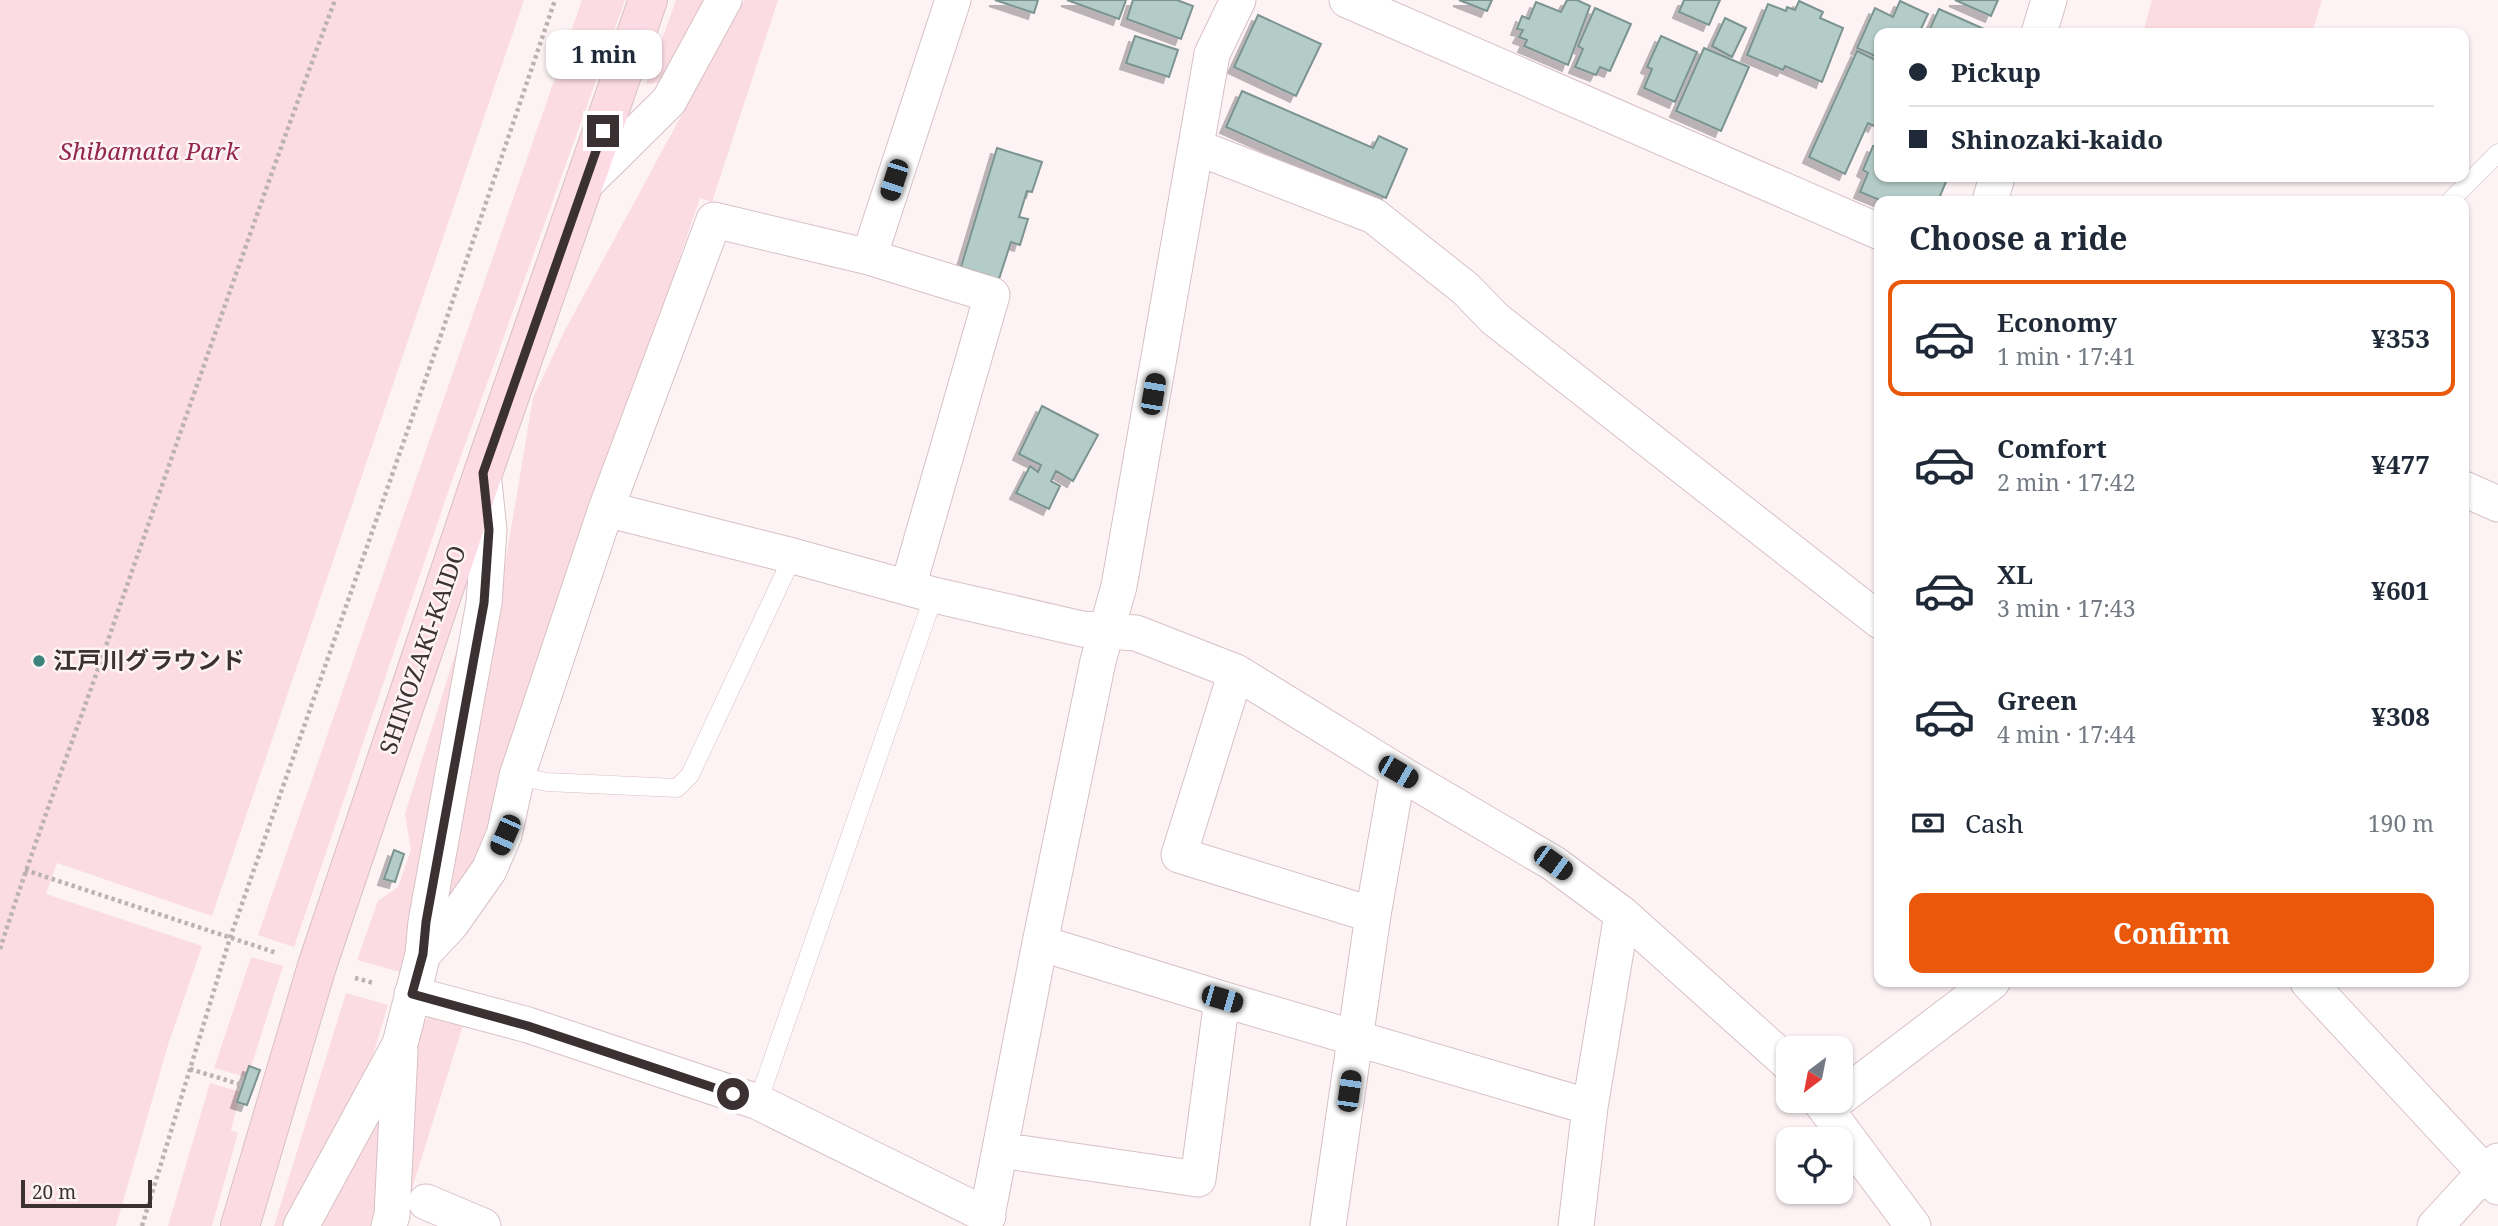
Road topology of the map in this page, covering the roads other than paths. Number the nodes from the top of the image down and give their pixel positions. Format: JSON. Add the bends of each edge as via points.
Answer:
{"nodes":[{"id":1,"x":648,"y":0,"type":"edge"},
{"id":2,"x":724,"y":0,"type":"edge"},
{"id":3,"x":953,"y":0,"type":"edge"},
{"id":4,"x":1238,"y":0,"type":"edge"},
{"id":5,"x":1347,"y":0,"type":"edge"},
{"id":6,"x":2049,"y":0,"type":"edge"},
{"id":7,"x":2041,"y":28,"type":"edge"},
{"id":8,"x":1196,"y":147,"type":"junction"},
{"id":9,"x":2498,"y":153,"type":"edge"},
{"id":10,"x":585,"y":184,"type":"junction"},
{"id":11,"x":2456,"y":196,"type":"edge"},
{"id":12,"x":1874,"y":229,"type":"edge"},
{"id":13,"x":869,"y":257,"type":"junction"},
{"id":14,"x":483,"y":473,"type":"junction"},
{"id":15,"x":2469,"y":491,"type":"edge"},
{"id":16,"x":2498,"y":504,"type":"edge"},
{"id":17,"x":606,"y":509,"type":"junction"},
{"id":18,"x":793,"y":556,"type":"junction"},
{"id":19,"x":921,"y":591,"type":"junction"},
{"id":20,"x":1874,"y":607,"type":"edge"},
{"id":21,"x":1107,"y":630,"type":"junction"},
{"id":22,"x":1236,"y":672,"type":"junction"},
{"id":23,"x":1398,"y":772,"type":"junction"},
{"id":24,"x":517,"y":776,"type":"junction"},
{"id":25,"x":1622,"y":914,"type":"junction"},
{"id":26,"x":1373,"y":915,"type":"junction"},
{"id":27,"x":1040,"y":943,"type":"junction"},
{"id":28,"x":423,"y":954,"type":"junction"},
{"id":29,"x":1985,"y":987,"type":"edge"},
{"id":30,"x":2313,"y":987,"type":"edge"},
{"id":31,"x":412,"y":994,"type":"junction"},
{"id":32,"x":1222,"y":999,"type":"junction"},
{"id":33,"x":1357,"y":1037,"type":"junction"},
{"id":34,"x":400,"y":1044,"type":"junction"},
{"id":35,"x":1776,"y":1052,"type":"edge"},
{"id":36,"x":1853,"y":1086,"type":"edge"},
{"id":37,"x":758,"y":1102,"type":"junction"},
{"id":38,"x":1590,"y":1107,"type":"junction"},
{"id":39,"x":1838,"y":1113,"type":"edge"},
{"id":40,"x":1000,"y":1150,"type":"junction"},
{"id":41,"x":2494,"y":1173,"type":"edge"},
{"id":42,"x":426,"y":1202,"type":"dead end"},
{"id":43,"x":987,"y":1221,"type":"edge"},
{"id":44,"x":240,"y":1226,"type":"edge"},
{"id":45,"x":301,"y":1226,"type":"edge"},
{"id":46,"x":389,"y":1226,"type":"edge"},
{"id":47,"x":483,"y":1226,"type":"edge"},
{"id":48,"x":1328,"y":1226,"type":"edge"},
{"id":49,"x":1576,"y":1226,"type":"edge"},
{"id":50,"x":1913,"y":1226,"type":"edge"},
{"id":51,"x":2435,"y":1226,"type":"edge"}],
"edges":[{"from":1,"to":10,"type":"main road","name":"SHINOZAKI-KAIDO"},
{"from":2,"to":10,"type":"street","via":[[669,101]]},
{"from":3,"to":13,"type":"street"},
{"from":4,"to":8,"type":"street","via":[[1212,54]]},
{"from":5,"to":12,"type":"street"},
{"from":6,"to":7,"type":"street"},
{"from":8,"to":20,"type":"street","via":[[1374,216],[1495,318]]},
{"from":8,"to":21,"type":"street","via":[[1119,586]]},
{"from":9,"to":11,"type":"lane"},
{"from":10,"to":14,"type":"main road","name":"SHINOZAKI-KAIDO"},
{"from":13,"to":17,"type":"street","via":[[714,220]]},
{"from":13,"to":19,"type":"street","via":[[992,295]]},
{"from":14,"to":28,"type":"street","via":[[489,530],[484,603]]},
{"from":14,"to":44,"type":"main road","name":"SHINOZAKI-KAIDO","via":[[317,966]]},
{"from":15,"to":16,"type":"street"},
{"from":17,"to":18,"type":"street"},
{"from":17,"to":24,"type":"street"},
{"from":18,"to":19,"type":"street"},
{"from":18,"to":24,"type":"lane","via":[[690,775],[677,788],[547,782]]},
{"from":19,"to":21,"type":"street","via":[[1082,629]]},
{"from":19,"to":37,"type":"lane"},
{"from":21,"to":22,"type":"street","via":[[1136,633]]},
{"from":21,"to":27,"type":"street"},
{"from":22,"to":23,"type":"street"},
{"from":22,"to":26,"type":"street","via":[[1179,855]]},
{"from":23,"to":25,"type":"street","via":[[1553,863]]},
{"from":23,"to":26,"type":"street"},
{"from":24,"to":28,"type":"street","via":[[505,835],[489,870]]},
{"from":25,"to":35,"type":"street"},
{"from":25,"to":38,"type":"street"},
{"from":26,"to":33,"type":"street"},
{"from":27,"to":32,"type":"street"},
{"from":27,"to":40,"type":"street"},
{"from":28,"to":31,"type":"street"},
{"from":29,"to":36,"type":"street"},
{"from":30,"to":41,"type":"street"},
{"from":31,"to":34,"type":"street"},
{"from":31,"to":37,"type":"street","via":[[528,1026]]},
{"from":32,"to":33,"type":"street"},
{"from":32,"to":40,"type":"street","via":[[1198,1179]]},
{"from":33,"to":38,"type":"street"},
{"from":33,"to":48,"type":"street"},
{"from":34,"to":45,"type":"street"},
{"from":34,"to":46,"type":"street"},
{"from":37,"to":43,"type":"street"},
{"from":38,"to":49,"type":"street"},
{"from":39,"to":50,"type":"street"},
{"from":40,"to":43,"type":"street"},
{"from":41,"to":51,"type":"street"},
{"from":42,"to":47,"type":"street"}]}
